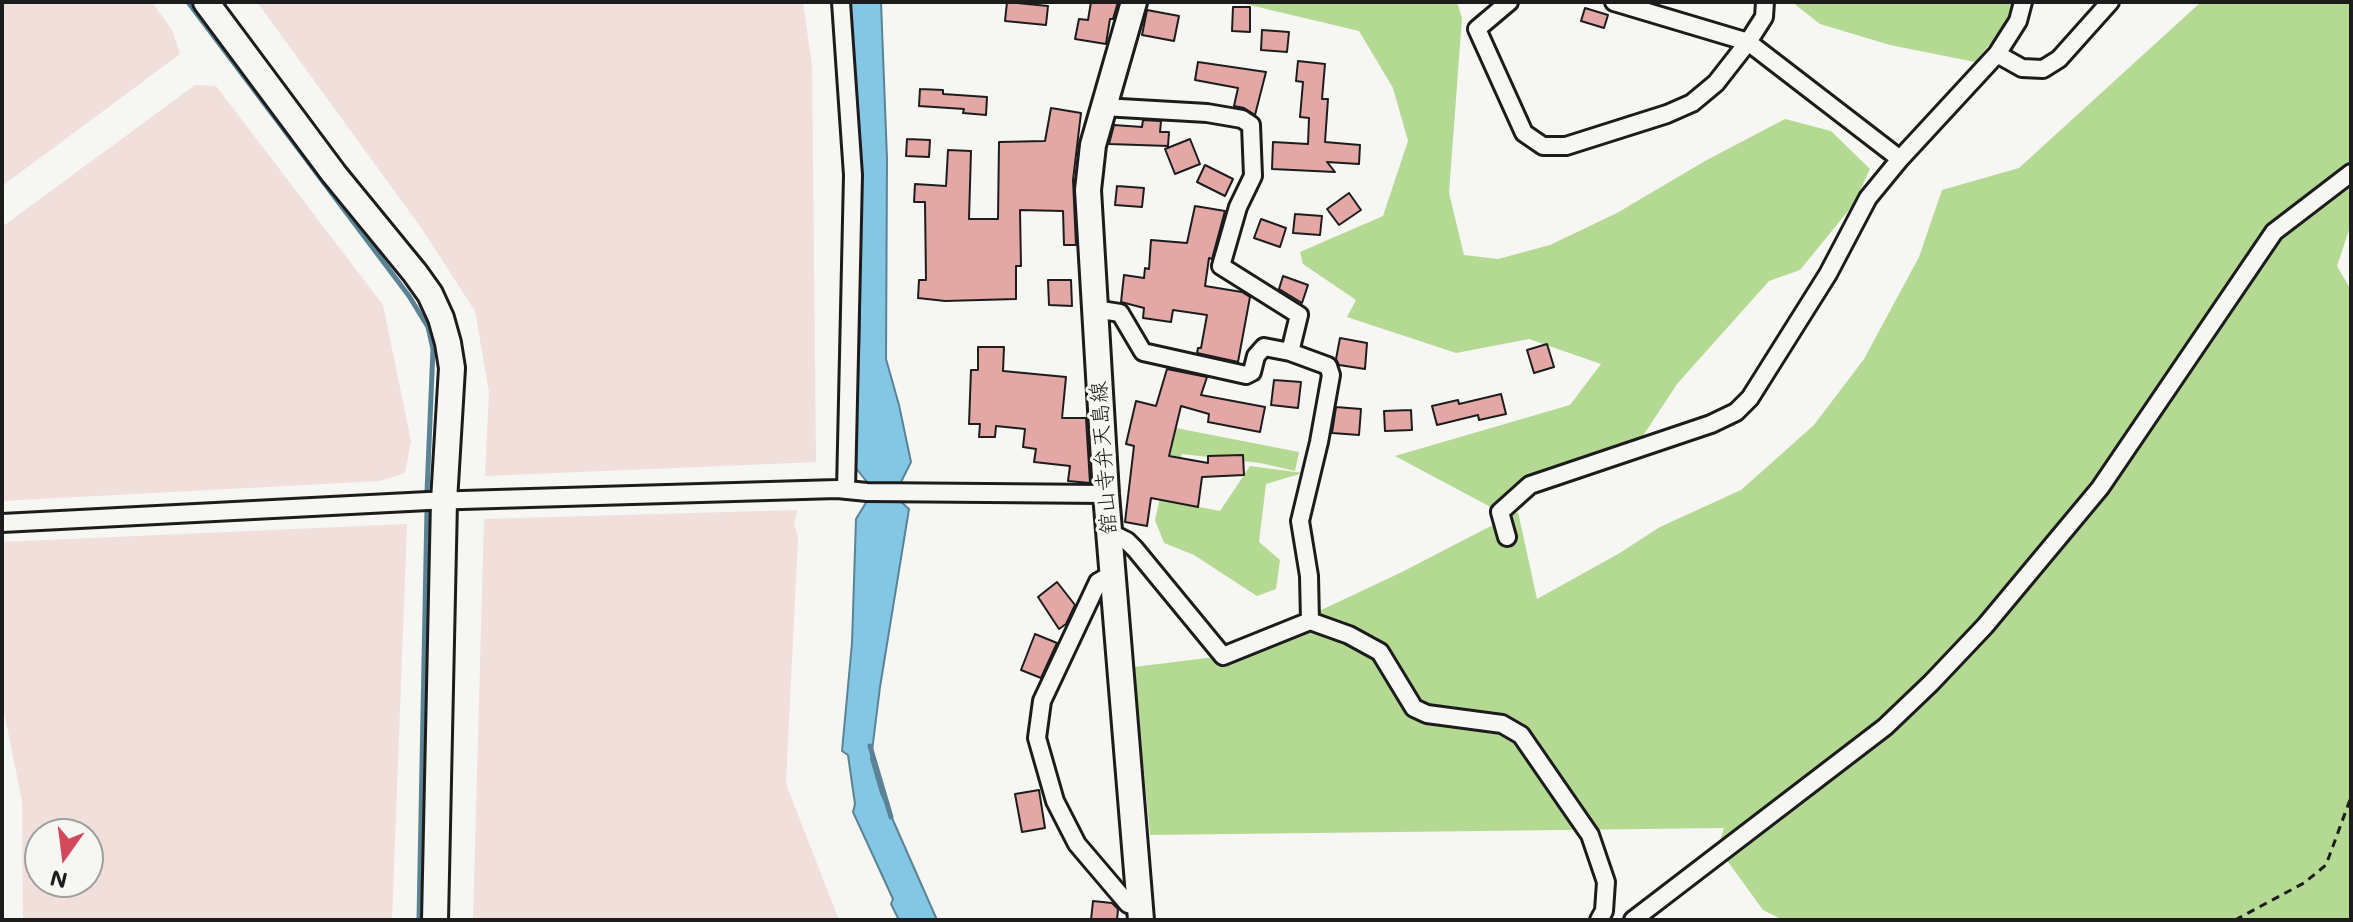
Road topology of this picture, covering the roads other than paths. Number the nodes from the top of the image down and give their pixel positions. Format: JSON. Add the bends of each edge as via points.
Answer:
{"nodes":[{"id":1,"x":206,"y":2,"type":"edge"},
{"id":2,"x":841,"y":2,"type":"edge"},
{"id":3,"x":1134,"y":2,"type":"edge"},
{"id":4,"x":1509,"y":2,"type":"edge"},
{"id":5,"x":1614,"y":2,"type":"edge"},
{"id":6,"x":1765,"y":2,"type":"edge"},
{"id":7,"x":2023,"y":2,"type":"edge"},
{"id":8,"x":2110,"y":2,"type":"edge"},
{"id":9,"x":1748,"y":42,"type":"junction"},
{"id":10,"x":1997,"y":54,"type":"junction"},
{"id":11,"x":1103,"y":107,"type":"junction"},
{"id":12,"x":1900,"y":159,"type":"junction"},
{"id":13,"x":2351,"y":173,"type":"edge"},
{"id":14,"x":1095,"y":309,"type":"junction"},
{"id":15,"x":1290,"y":352,"type":"junction"},
{"id":16,"x":846,"y":490,"type":"junction"},
{"id":17,"x":1106,"y":494,"type":"junction"},
{"id":18,"x":444,"y":501,"type":"junction"},
{"id":19,"x":2,"y":523,"type":"edge"},
{"id":20,"x":1109,"y":532,"type":"junction"},
{"id":21,"x":1507,"y":537,"type":"dead end"},
{"id":22,"x":1112,"y":574,"type":"junction"},
{"id":23,"x":1310,"y":621,"type":"junction"},
{"id":24,"x":1140,"y":914,"type":"edge"},
{"id":25,"x":435,"y":920,"type":"edge"},
{"id":26,"x":1599,"y":920,"type":"edge"},
{"id":27,"x":1633,"y":920,"type":"edge"}],
"edges":[{"from":1,"to":18,"type":"street","via":[[430,294],[445,330],[452,368]]},
{"from":2,"to":16,"type":"street","via":[[853,175]]},
{"from":3,"to":11,"type":"street","name":"舘山寺弁天島線"},
{"from":4,"to":9,"type":"street","via":[[1477,29],[1517,121],[1543,146],[1566,146],[1692,103],[1716,83]]},
{"from":5,"to":9,"type":"street"},
{"from":6,"to":9,"type":"street","via":[[1764,17]]},
{"from":7,"to":10,"type":"street","via":[[2018,21]]},
{"from":8,"to":10,"type":"street","via":[[2059,59],[2043,69],[2022,68]]},
{"from":9,"to":12,"type":"street"},
{"from":10,"to":12,"type":"street"},
{"from":11,"to":14,"type":"street","name":"舘山寺弁天島線","via":[[1088,175]]},
{"from":11,"to":15,"type":"street","via":[[1207,113],[1251,125],[1253,176],[1221,266],[1299,315]]},
{"from":12,"to":21,"type":"street","via":[[1868,198],[1828,274],[1736,412],[1530,485],[1500,512]]},
{"from":13,"to":27,"type":"street","via":[[2274,232],[2100,488],[1931,683],[1885,727]]},
{"from":14,"to":15,"type":"street","via":[[1120,313],[1143,352],[1246,375],[1264,347]]},
{"from":14,"to":17,"type":"street","name":"舘山寺弁天島線"},
{"from":15,"to":23,"type":"street","via":[[1328,366],[1331,375],[1300,521]]},
{"from":16,"to":17,"type":"street"},
{"from":16,"to":18,"type":"street"},
{"from":17,"to":20,"type":"street","name":"舘山寺弁天島線"},
{"from":18,"to":19,"type":"street"},
{"from":18,"to":25,"type":"street"},
{"from":20,"to":22,"type":"street","name":"舘山寺弁天島線"},
{"from":20,"to":23,"type":"street","via":[[1135,549],[1223,656]]},
{"from":22,"to":24,"type":"street","name":"舘山寺弁天島線"},
{"from":22,"to":24,"type":"street","via":[[1098,582],[1042,701],[1037,738],[1055,801],[1077,844]]},
{"from":23,"to":26,"type":"street","via":[[1380,652],[1414,708],[1502,724],[1521,735],[1590,835],[1606,882]]}]}
